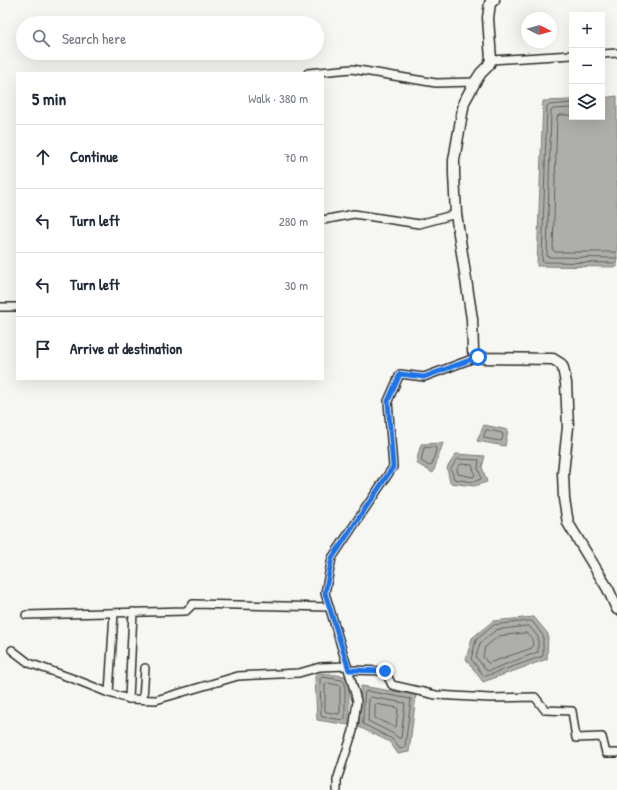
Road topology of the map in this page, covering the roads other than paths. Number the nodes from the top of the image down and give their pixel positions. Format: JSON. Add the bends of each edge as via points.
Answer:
{"nodes":[{"id":1,"x":494,"y":0,"type":"edge"},
{"id":2,"x":617,"y":53,"type":"edge"},
{"id":3,"x":605,"y":54,"type":"edge"},
{"id":4,"x":569,"y":55,"type":"edge"},
{"id":5,"x":491,"y":60,"type":"junction"},
{"id":6,"x":319,"y":72,"type":"edge"},
{"id":7,"x":475,"y":82,"type":"junction"},
{"id":8,"x":456,"y":214,"type":"junction"},
{"id":9,"x":324,"y":220,"type":"edge"},
{"id":10,"x":16,"y":307,"type":"edge"},
{"id":11,"x":0,"y":308,"type":"edge"},
{"id":12,"x":478,"y":357,"type":"junction"},
{"id":13,"x":329,"y":607,"type":"junction"},
{"id":14,"x":617,"y":609,"type":"edge"},
{"id":15,"x":133,"y":612,"type":"junction"},
{"id":16,"x":114,"y":613,"type":"junction"},
{"id":17,"x":26,"y":615,"type":"dead end"},
{"id":18,"x":12,"y":650,"type":"dead end"},
{"id":19,"x":145,"y":668,"type":"dead end"},
{"id":20,"x":348,"y":668,"type":"junction"},
{"id":21,"x":109,"y":693,"type":"junction"},
{"id":22,"x":129,"y":699,"type":"junction"},
{"id":23,"x":143,"y":699,"type":"junction"},
{"id":24,"x":617,"y":753,"type":"edge"},
{"id":25,"x":337,"y":790,"type":"edge"}],
"edges":[{"from":1,"to":5,"type":"street","via":[[490,3],[488,18]]},
{"from":2,"to":3,"type":"street"},
{"from":4,"to":5,"type":"street"},
{"from":5,"to":7,"type":"street"},
{"from":6,"to":7,"type":"street","via":[[352,69],[436,83]]},
{"from":7,"to":8,"type":"street","via":[[464,102],[454,160]]},
{"from":8,"to":9,"type":"street","via":[[419,224],[354,214]]},
{"from":8,"to":12,"type":"street","via":[[472,319],[473,351]]},
{"from":10,"to":11,"type":"street"},
{"from":12,"to":13,"type":"street","via":[[424,377],[400,374],[388,401],[393,467],[332,558],[325,593]]},
{"from":12,"to":14,"type":"street","via":[[553,359],[561,364],[566,383],[568,427],[563,473],[568,524],[608,589]]},
{"from":13,"to":15,"type":"street","via":[[193,604],[186,611]]},
{"from":13,"to":20,"type":"street"},
{"from":15,"to":16,"type":"street"},
{"from":15,"to":22,"type":"street"},
{"from":16,"to":17,"type":"street"},
{"from":16,"to":21,"type":"street"},
{"from":18,"to":21,"type":"street","via":[[29,663]]},
{"from":19,"to":23,"type":"street"},
{"from":20,"to":23,"type":"street","via":[[320,667],[299,672],[238,676],[156,700]]},
{"from":20,"to":24,"type":"street","via":[[385,671],[392,685],[436,695],[534,697],[545,710],[572,711],[576,738],[602,737],[606,753]]},
{"from":20,"to":25,"type":"street","via":[[357,701],[353,731]]},
{"from":21,"to":22,"type":"street"},
{"from":22,"to":23,"type":"street"}]}
